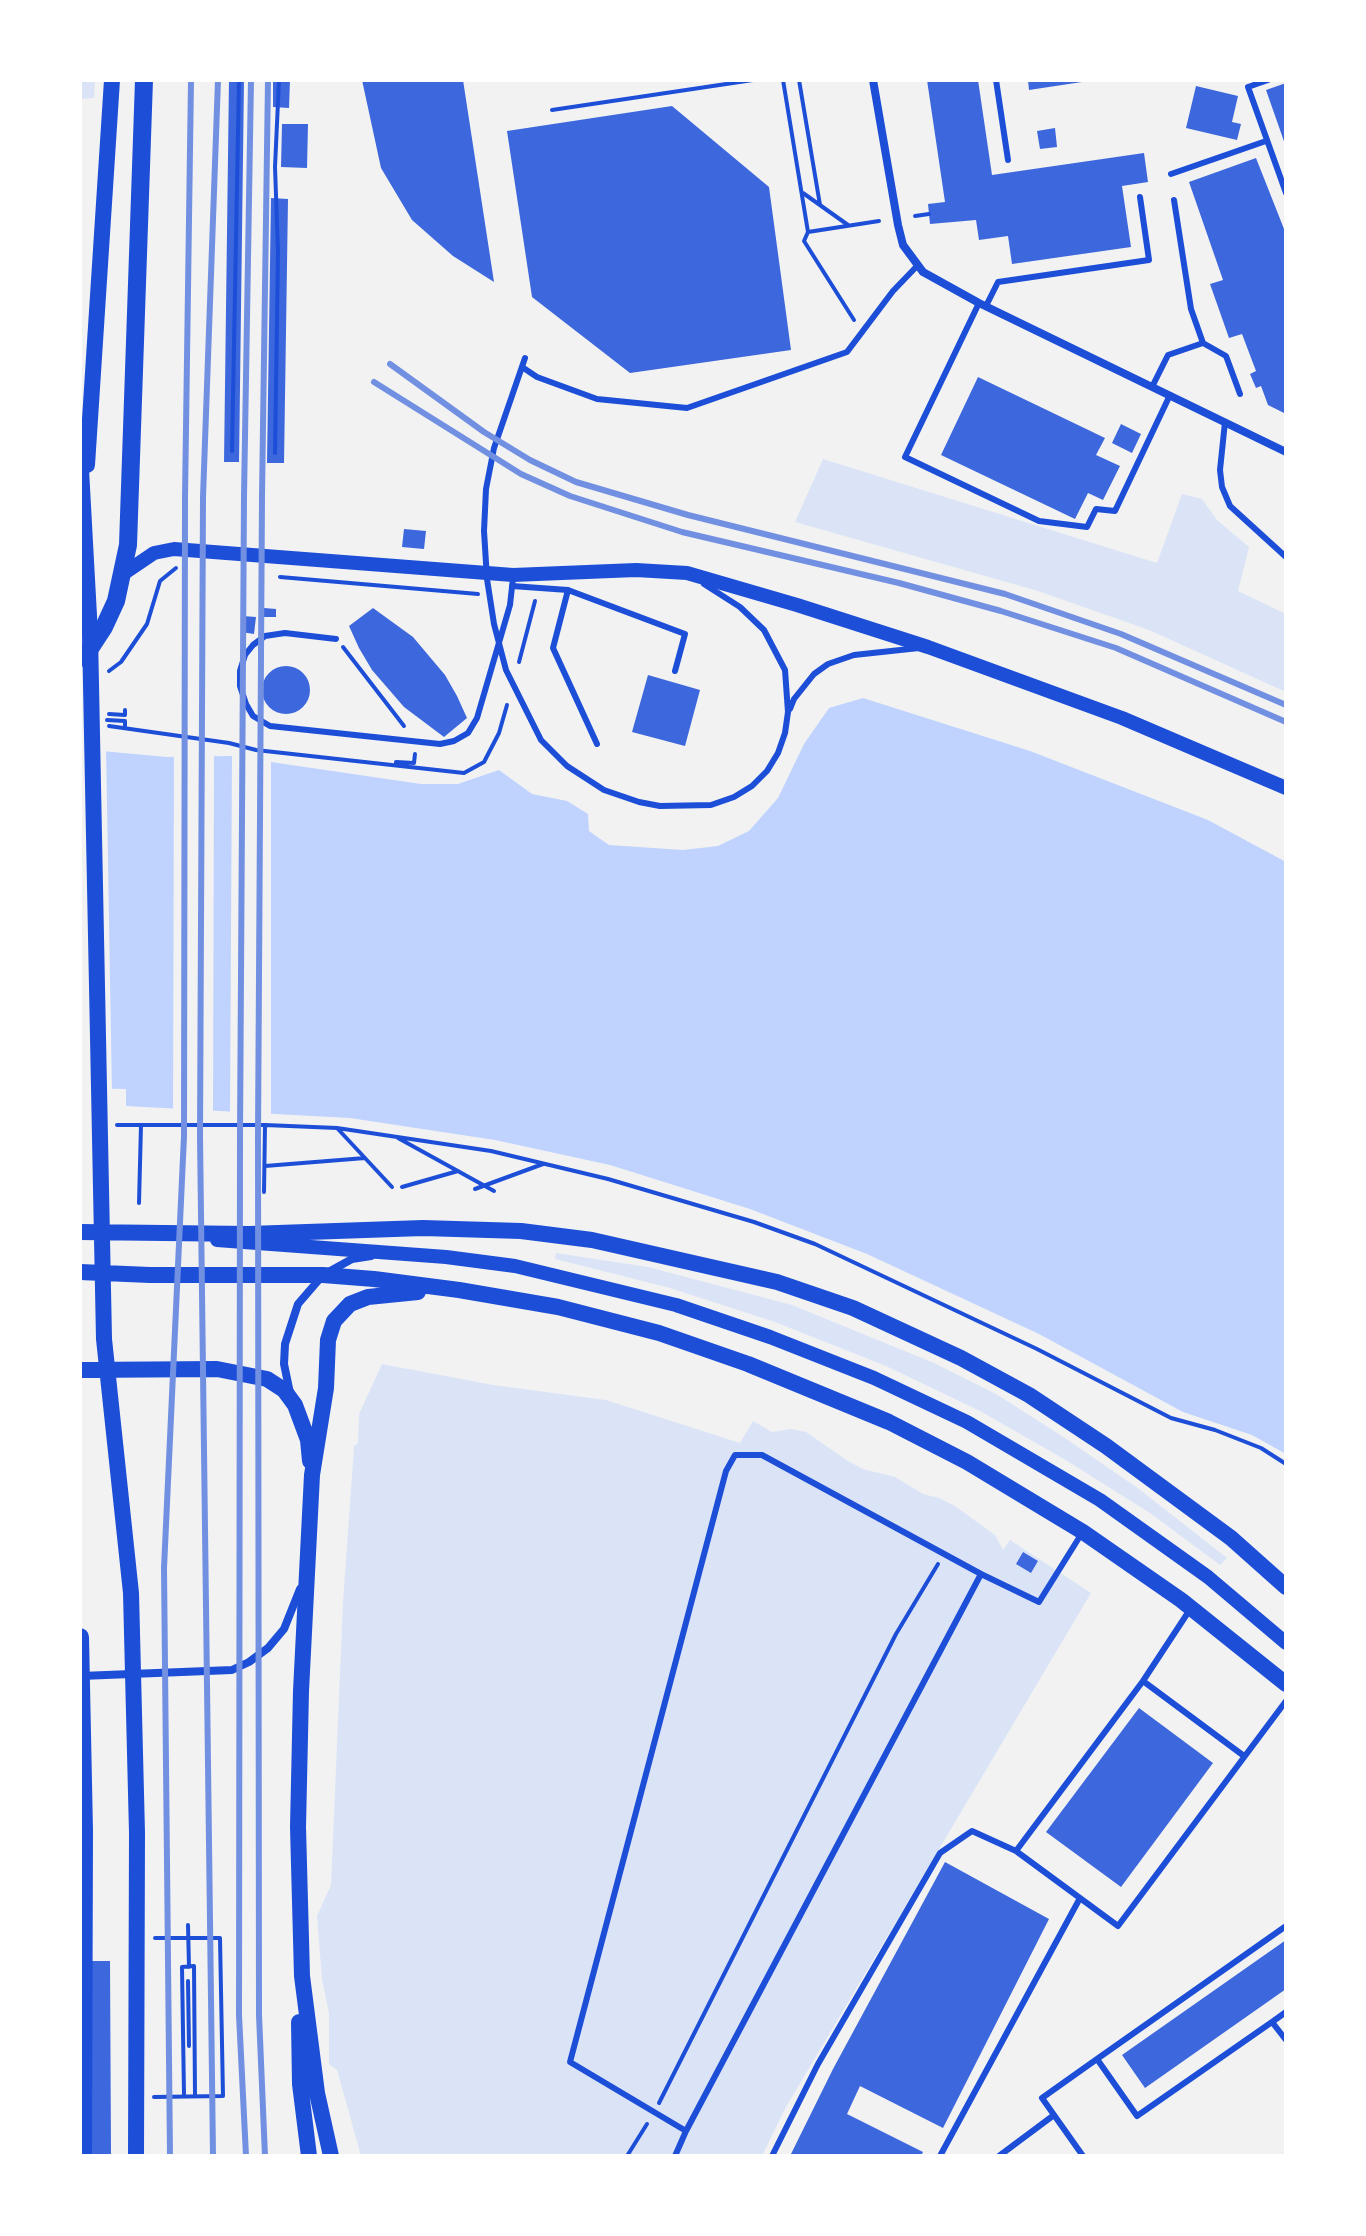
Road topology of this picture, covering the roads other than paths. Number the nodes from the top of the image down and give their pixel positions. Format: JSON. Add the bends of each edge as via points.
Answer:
{"nodes":[{"id":1,"x":112,"y":80,"type":"edge"},
{"id":2,"x":144,"y":80,"type":"edge"},
{"id":3,"x":873,"y":80,"type":"edge"},
{"id":4,"x":996,"y":80,"type":"edge"},
{"id":5,"x":1268,"y":80,"type":"edge"},
{"id":6,"x":1266,"y":141,"type":"junction"},
{"id":7,"x":1008,"y":160,"type":"dead end"},
{"id":8,"x":1171,"y":174,"type":"dead end"},
{"id":9,"x":1286,"y":193,"type":"edge"},
{"id":10,"x":1140,"y":197,"type":"dead end"},
{"id":11,"x":1174,"y":200,"type":"dead end"},
{"id":12,"x":918,"y":265,"type":"junction"},
{"id":13,"x":983,"y":304,"type":"junction"},
{"id":14,"x":1203,"y":343,"type":"junction"},
{"id":15,"x":525,"y":358,"type":"dead end"},
{"id":16,"x":522,"y":367,"type":"junction"},
{"id":17,"x":1152,"y":387,"type":"junction"},
{"id":18,"x":1240,"y":394,"type":"dead end"},
{"id":19,"x":1170,"y":395,"type":"junction"},
{"id":20,"x":1225,"y":422,"type":"junction"},
{"id":21,"x":80,"y":451,"type":"edge"},
{"id":22,"x":1286,"y":452,"type":"edge"},
{"id":23,"x":84,"y":499,"type":"junction"},
{"id":24,"x":1286,"y":557,"type":"edge"},
{"id":25,"x":687,"y":573,"type":"junction"},
{"id":26,"x":123,"y":574,"type":"junction"},
{"id":27,"x":513,"y":580,"type":"junction"},
{"id":28,"x":568,"y":590,"type":"junction"},
{"id":29,"x":336,"y":639,"type":"road end"},
{"id":30,"x":928,"y":647,"type":"junction"},
{"id":31,"x":80,"y":658,"type":"edge"},
{"id":32,"x":675,"y":671,"type":"dead end"},
{"id":33,"x":788,"y":712,"type":"junction"},
{"id":34,"x":597,"y":744,"type":"dead end"},
{"id":35,"x":1286,"y":788,"type":"edge"},
{"id":36,"x":80,"y":1232,"type":"edge"},
{"id":37,"x":144,"y":1234,"type":"junction"},
{"id":38,"x":380,"y":1254,"type":"junction"},
{"id":39,"x":80,"y":1272,"type":"edge"},
{"id":40,"x":323,"y":1275,"type":"junction"},
{"id":41,"x":459,"y":1290,"type":"junction"},
{"id":42,"x":80,"y":1370,"type":"edge"},
{"id":43,"x":295,"y":1405,"type":"junction"},
{"id":44,"x":312,"y":1475,"type":"junction"},
{"id":45,"x":1083,"y":1532,"type":"junction"},
{"id":46,"x":310,"y":1555,"type":"junction"},
{"id":47,"x":981,"y":1574,"type":"junction"},
{"id":48,"x":1286,"y":1587,"type":"edge"},
{"id":49,"x":1192,"y":1608,"type":"junction"},
{"id":50,"x":80,"y":1637,"type":"edge"},
{"id":51,"x":1286,"y":1643,"type":"edge"},
{"id":52,"x":80,"y":1676,"type":"edge"},
{"id":53,"x":1143,"y":1681,"type":"junction"},
{"id":54,"x":1286,"y":1684,"type":"edge"},
{"id":55,"x":1286,"y":1701,"type":"edge"},
{"id":56,"x":1244,"y":1756,"type":"junction"},
{"id":57,"x":1016,"y":1851,"type":"junction"},
{"id":58,"x":1080,"y":1898,"type":"junction"},
{"id":59,"x":1286,"y":1926,"type":"edge"},
{"id":60,"x":302,"y":1976,"type":"junction"},
{"id":61,"x":1286,"y":2012,"type":"edge"},
{"id":62,"x":1272,"y":2022,"type":"junction"},
{"id":63,"x":1286,"y":2040,"type":"edge"},
{"id":64,"x":1097,"y":2059,"type":"junction"},
{"id":65,"x":1054,"y":2115,"type":"junction"},
{"id":66,"x":686,"y":2131,"type":"junction"},
{"id":67,"x":83,"y":2156,"type":"edge"},
{"id":68,"x":136,"y":2156,"type":"edge"},
{"id":69,"x":309,"y":2156,"type":"edge"},
{"id":70,"x":331,"y":2156,"type":"edge"},
{"id":71,"x":675,"y":2156,"type":"edge"},
{"id":72,"x":772,"y":2156,"type":"edge"},
{"id":73,"x":940,"y":2156,"type":"edge"},
{"id":74,"x":999,"y":2156,"type":"edge"},
{"id":75,"x":1083,"y":2156,"type":"edge"}],
"edges":[{"from":1,"to":23,"type":"main road"},
{"from":2,"to":26,"type":"main road"},
{"from":3,"to":12,"type":"street","via":[[898,225],[903,245]]},
{"from":4,"to":7,"type":"lane"},
{"from":5,"to":6,"type":"lane","via":[[1248,87]]},
{"from":6,"to":8,"type":"lane"},
{"from":6,"to":9,"type":"lane"},
{"from":10,"to":13,"type":"lane","via":[[1149,260],[998,282]]},
{"from":11,"to":14,"type":"lane","via":[[1191,309]]},
{"from":12,"to":13,"type":"street","via":[[937,282]]},
{"from":12,"to":16,"type":"lane","via":[[847,352],[687,408],[597,399]]},
{"from":13,"to":17,"type":"street"},
{"from":13,"to":19,"type":"lane","via":[[905,457],[1039,521],[1087,527],[1096,509],[1115,511]]},
{"from":14,"to":17,"type":"lane","via":[[1168,355]]},
{"from":14,"to":18,"type":"lane","via":[[1226,356]]},
{"from":15,"to":16,"type":"lane"},
{"from":16,"to":33,"type":"lane","via":[[494,448],[484,531],[494,624],[506,670],[541,740],[567,766],[604,790],[660,806],[711,805],[734,797],[767,771],[778,753]]},
{"from":17,"to":19,"type":"street"},
{"from":19,"to":20,"type":"street"},
{"from":20,"to":22,"type":"street"},
{"from":20,"to":24,"type":"lane","via":[[1220,470],[1230,506]]},
{"from":21,"to":23,"type":"main road"},
{"from":23,"to":68,"type":"main road","via":[[104,1339],[128,1553],[137,1833]]},
{"from":25,"to":27,"type":"street","via":[[636,570]]},
{"from":25,"to":30,"type":"street"},
{"from":25,"to":33,"type":"lane","via":[[740,607],[764,630],[785,670]]},
{"from":26,"to":27,"type":"street","via":[[154,553],[174,549]]},
{"from":26,"to":31,"type":"main road","via":[[104,627]]},
{"from":27,"to":28,"type":"lane"},
{"from":27,"to":29,"type":"lane","via":[[477,718],[468,733],[454,741],[440,744],[270,726],[253,716],[240,671],[253,645],[265,636],[285,633]]},
{"from":28,"to":32,"type":"lane","via":[[685,634]]},
{"from":28,"to":34,"type":"lane","via":[[553,648]]},
{"from":30,"to":33,"type":"lane","via":[[854,655],[828,664],[803,687]]},
{"from":30,"to":35,"type":"street","via":[[1122,718]]},
{"from":36,"to":37,"type":"main road"},
{"from":37,"to":38,"type":"street"},
{"from":37,"to":48,"type":"main road","via":[[521,1231],[592,1240],[777,1282],[853,1308],[1029,1395],[1231,1538]]},
{"from":38,"to":40,"type":"street","via":[[352,1259]]},
{"from":38,"to":51,"type":"street","via":[[515,1266],[676,1305],[874,1378],[967,1422],[1100,1500],[1208,1577]]},
{"from":39,"to":40,"type":"main road"},
{"from":40,"to":41,"type":"main road"},
{"from":40,"to":43,"type":"street","via":[[298,1304],[289,1327],[284,1364]]},
{"from":41,"to":44,"type":"main road","via":[[368,1297],[350,1304],[334,1321]]},
{"from":41,"to":45,"type":"main road","via":[[558,1307],[748,1364],[889,1422]]},
{"from":42,"to":43,"type":"main road","via":[[242,1372],[267,1379]]},
{"from":43,"to":44,"type":"main road","via":[[308,1440]]},
{"from":44,"to":46,"type":"main road"},
{"from":45,"to":47,"type":"lane","via":[[1039,1602]]},
{"from":45,"to":49,"type":"main road"},
{"from":46,"to":52,"type":"street","via":[[284,1629],[249,1662],[232,1670]]},
{"from":46,"to":60,"type":"main road","via":[[298,1827]]},
{"from":47,"to":66,"type":"lane"},
{"from":47,"to":66,"type":"lane","via":[[762,1455],[735,1455],[726,1471],[570,2062]]},
{"from":49,"to":53,"type":"lane"},
{"from":49,"to":54,"type":"main road"},
{"from":50,"to":67,"type":"main road"},
{"from":53,"to":56,"type":"lane"},
{"from":53,"to":57,"type":"lane"},
{"from":55,"to":56,"type":"lane"},
{"from":56,"to":58,"type":"lane","via":[[1118,1926]]},
{"from":57,"to":58,"type":"lane"},
{"from":57,"to":72,"type":"lane","via":[[972,1831],[940,1853],[818,2064]]},
{"from":58,"to":73,"type":"lane"},
{"from":59,"to":64,"type":"lane"},
{"from":60,"to":69,"type":"main road","via":[[300,2084]]},
{"from":60,"to":70,"type":"main road"},
{"from":61,"to":62,"type":"lane"},
{"from":62,"to":63,"type":"lane"},
{"from":62,"to":64,"type":"lane","via":[[1137,2116]]},
{"from":64,"to":65,"type":"lane","via":[[1042,2098]]},
{"from":65,"to":74,"type":"lane"},
{"from":65,"to":75,"type":"lane"},
{"from":66,"to":71,"type":"lane"}]}
